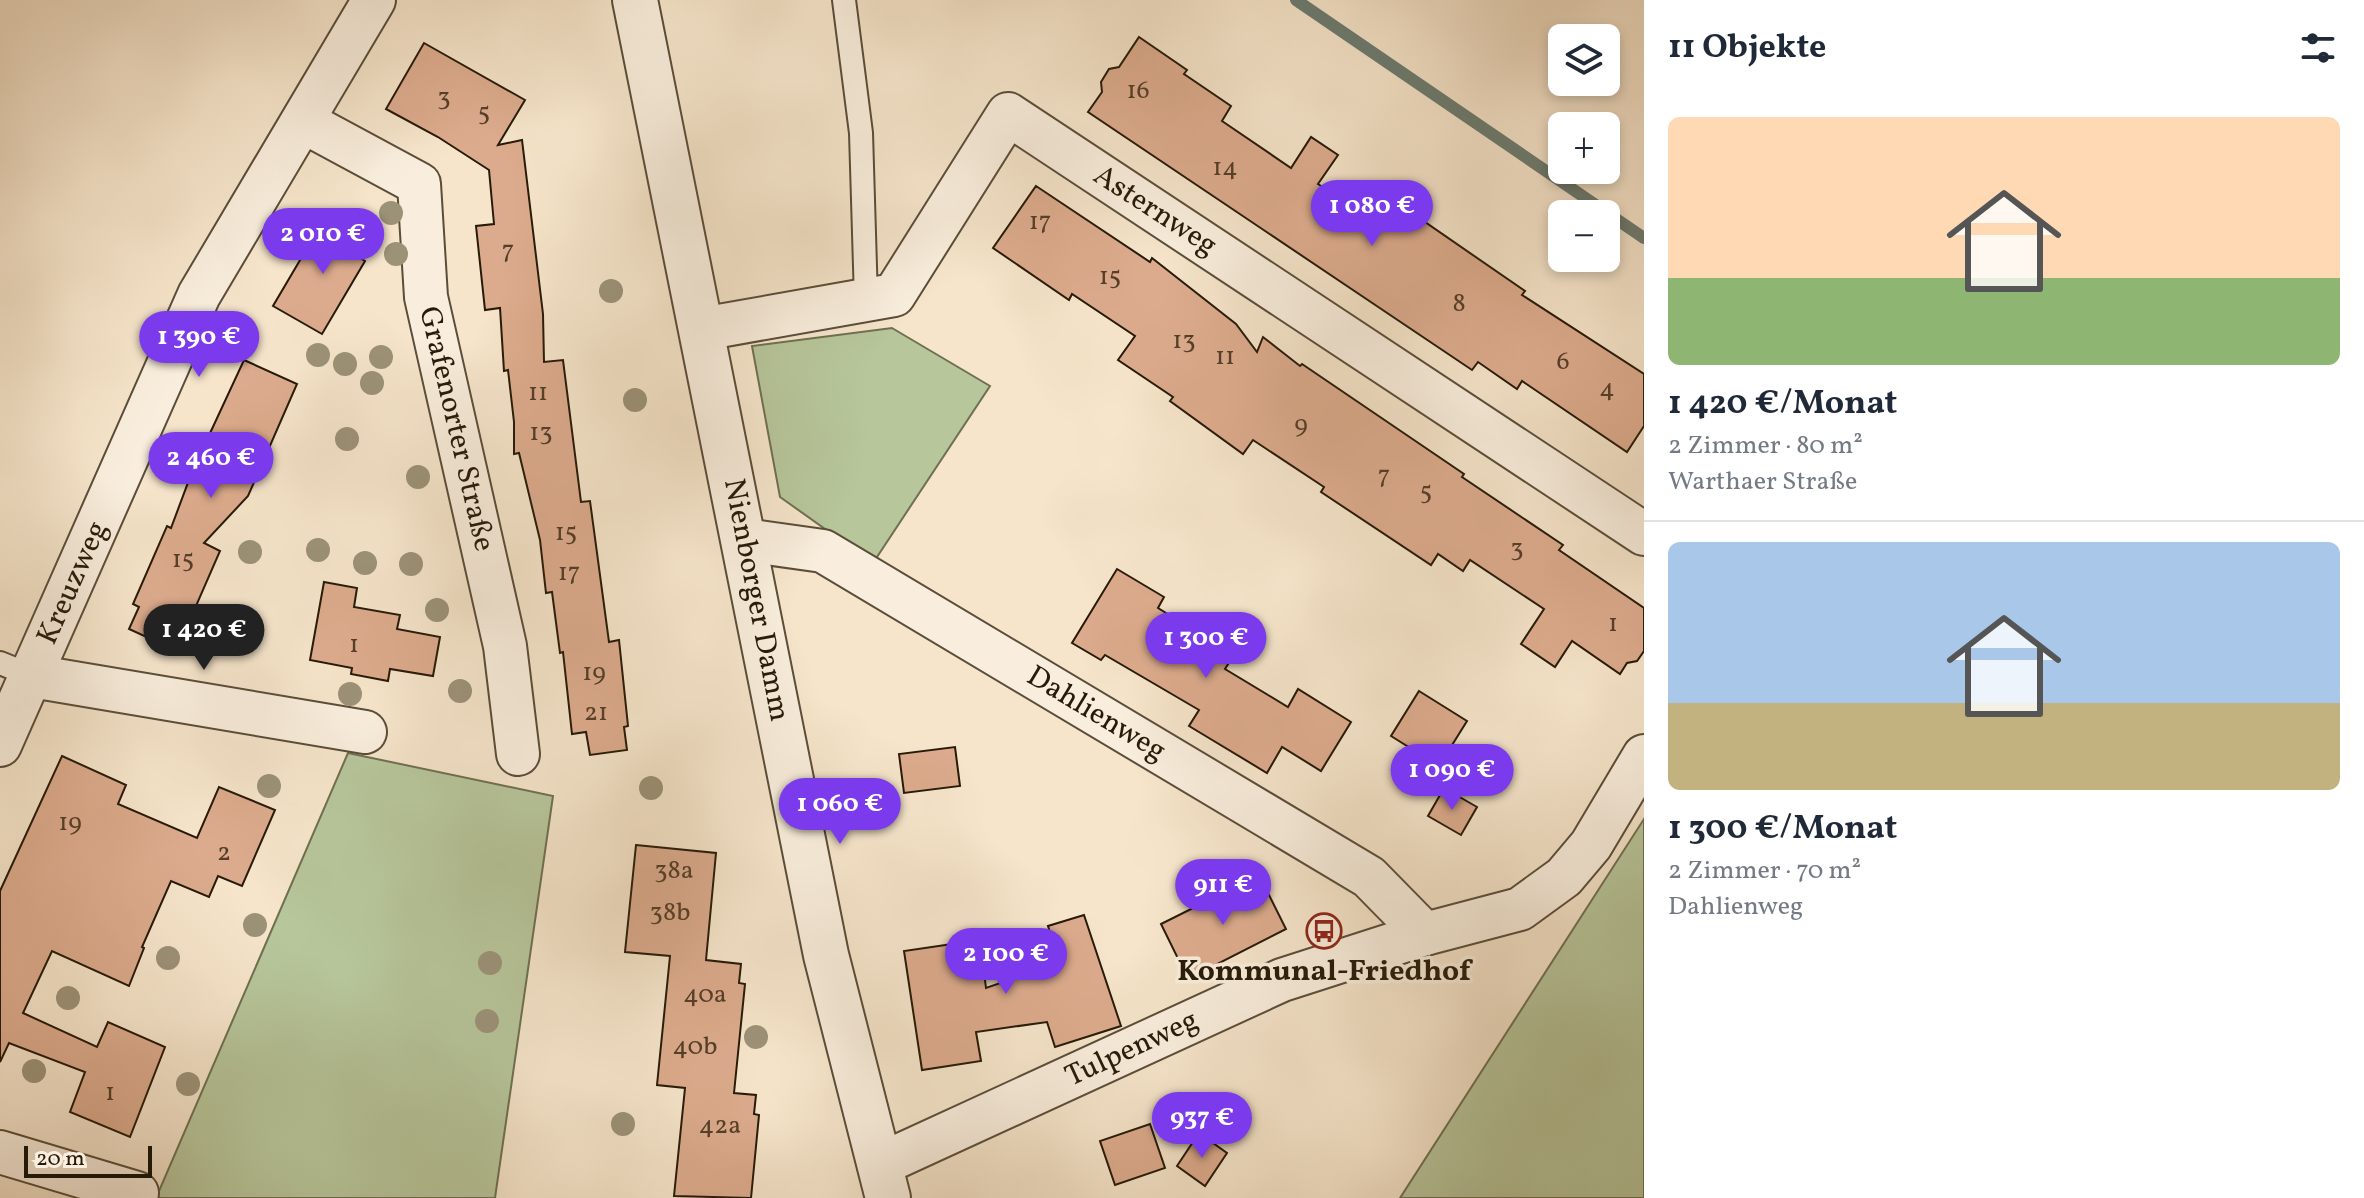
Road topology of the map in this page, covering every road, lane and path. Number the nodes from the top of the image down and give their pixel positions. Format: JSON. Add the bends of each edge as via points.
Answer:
{"nodes":[{"id":1,"x":374,"y":0,"type":"edge"},
{"id":2,"x":635,"y":0,"type":"edge"},
{"id":3,"x":844,"y":0,"type":"edge"},
{"id":4,"x":304,"y":122,"type":"junction"},
{"id":5,"x":866,"y":300,"type":"junction"},
{"id":6,"x":702,"y":329,"type":"junction"},
{"id":7,"x":1644,"y":534,"type":"edge"},
{"id":8,"x":745,"y":540,"type":"junction"},
{"id":9,"x":16,"y":670,"type":"edge"},
{"id":10,"x":365,"y":732,"type":"dead end"},
{"id":11,"x":0,"y":745,"type":"edge"},
{"id":12,"x":518,"y":754,"type":"dead end"},
{"id":13,"x":1644,"y":756,"type":"edge"},
{"id":14,"x":1425,"y":934,"type":"junction"},
{"id":15,"x":0,"y":1152,"type":"edge"},
{"id":16,"x":884,"y":1182,"type":"edge"},
{"id":17,"x":137,"y":1193,"type":"dead end"}],
"edges":[{"from":1,"to":4,"type":"street","name":"Kreuzweg"},
{"from":2,"to":6,"type":"street","name":"Nienborger Damm"},
{"from":3,"to":5,"type":"lane","via":[[861,133]]},
{"from":4,"to":9,"type":"street","name":"Kreuzweg","via":[[199,295]]},
{"from":4,"to":12,"type":"street","name":"Grafenorter Straße","via":[[419,184],[426,297],[505,646]]},
{"from":5,"to":6,"type":"street","name":"Asternweg"},
{"from":5,"to":7,"type":"street","name":"Asternweg","via":[[894,295],[1008,114]]},
{"from":6,"to":8,"type":"street","name":"Nienborger Damm"},
{"from":8,"to":14,"type":"street","name":"Dahlienweg","via":[[823,551],[1369,877]]},
{"from":8,"to":16,"type":"street","name":"Nienborger Damm","via":[[826,955]]},
{"from":9,"to":10,"type":"street"},
{"from":9,"to":11,"type":"street","name":"Kreuzweg"},
{"from":13,"to":14,"type":"street","name":"Tulpenweg","via":[[1591,845],[1564,877],[1520,909]]},
{"from":14,"to":16,"type":"street","name":"Tulpenweg","via":[[1282,980]]},
{"from":15,"to":17,"type":"street"}]}
